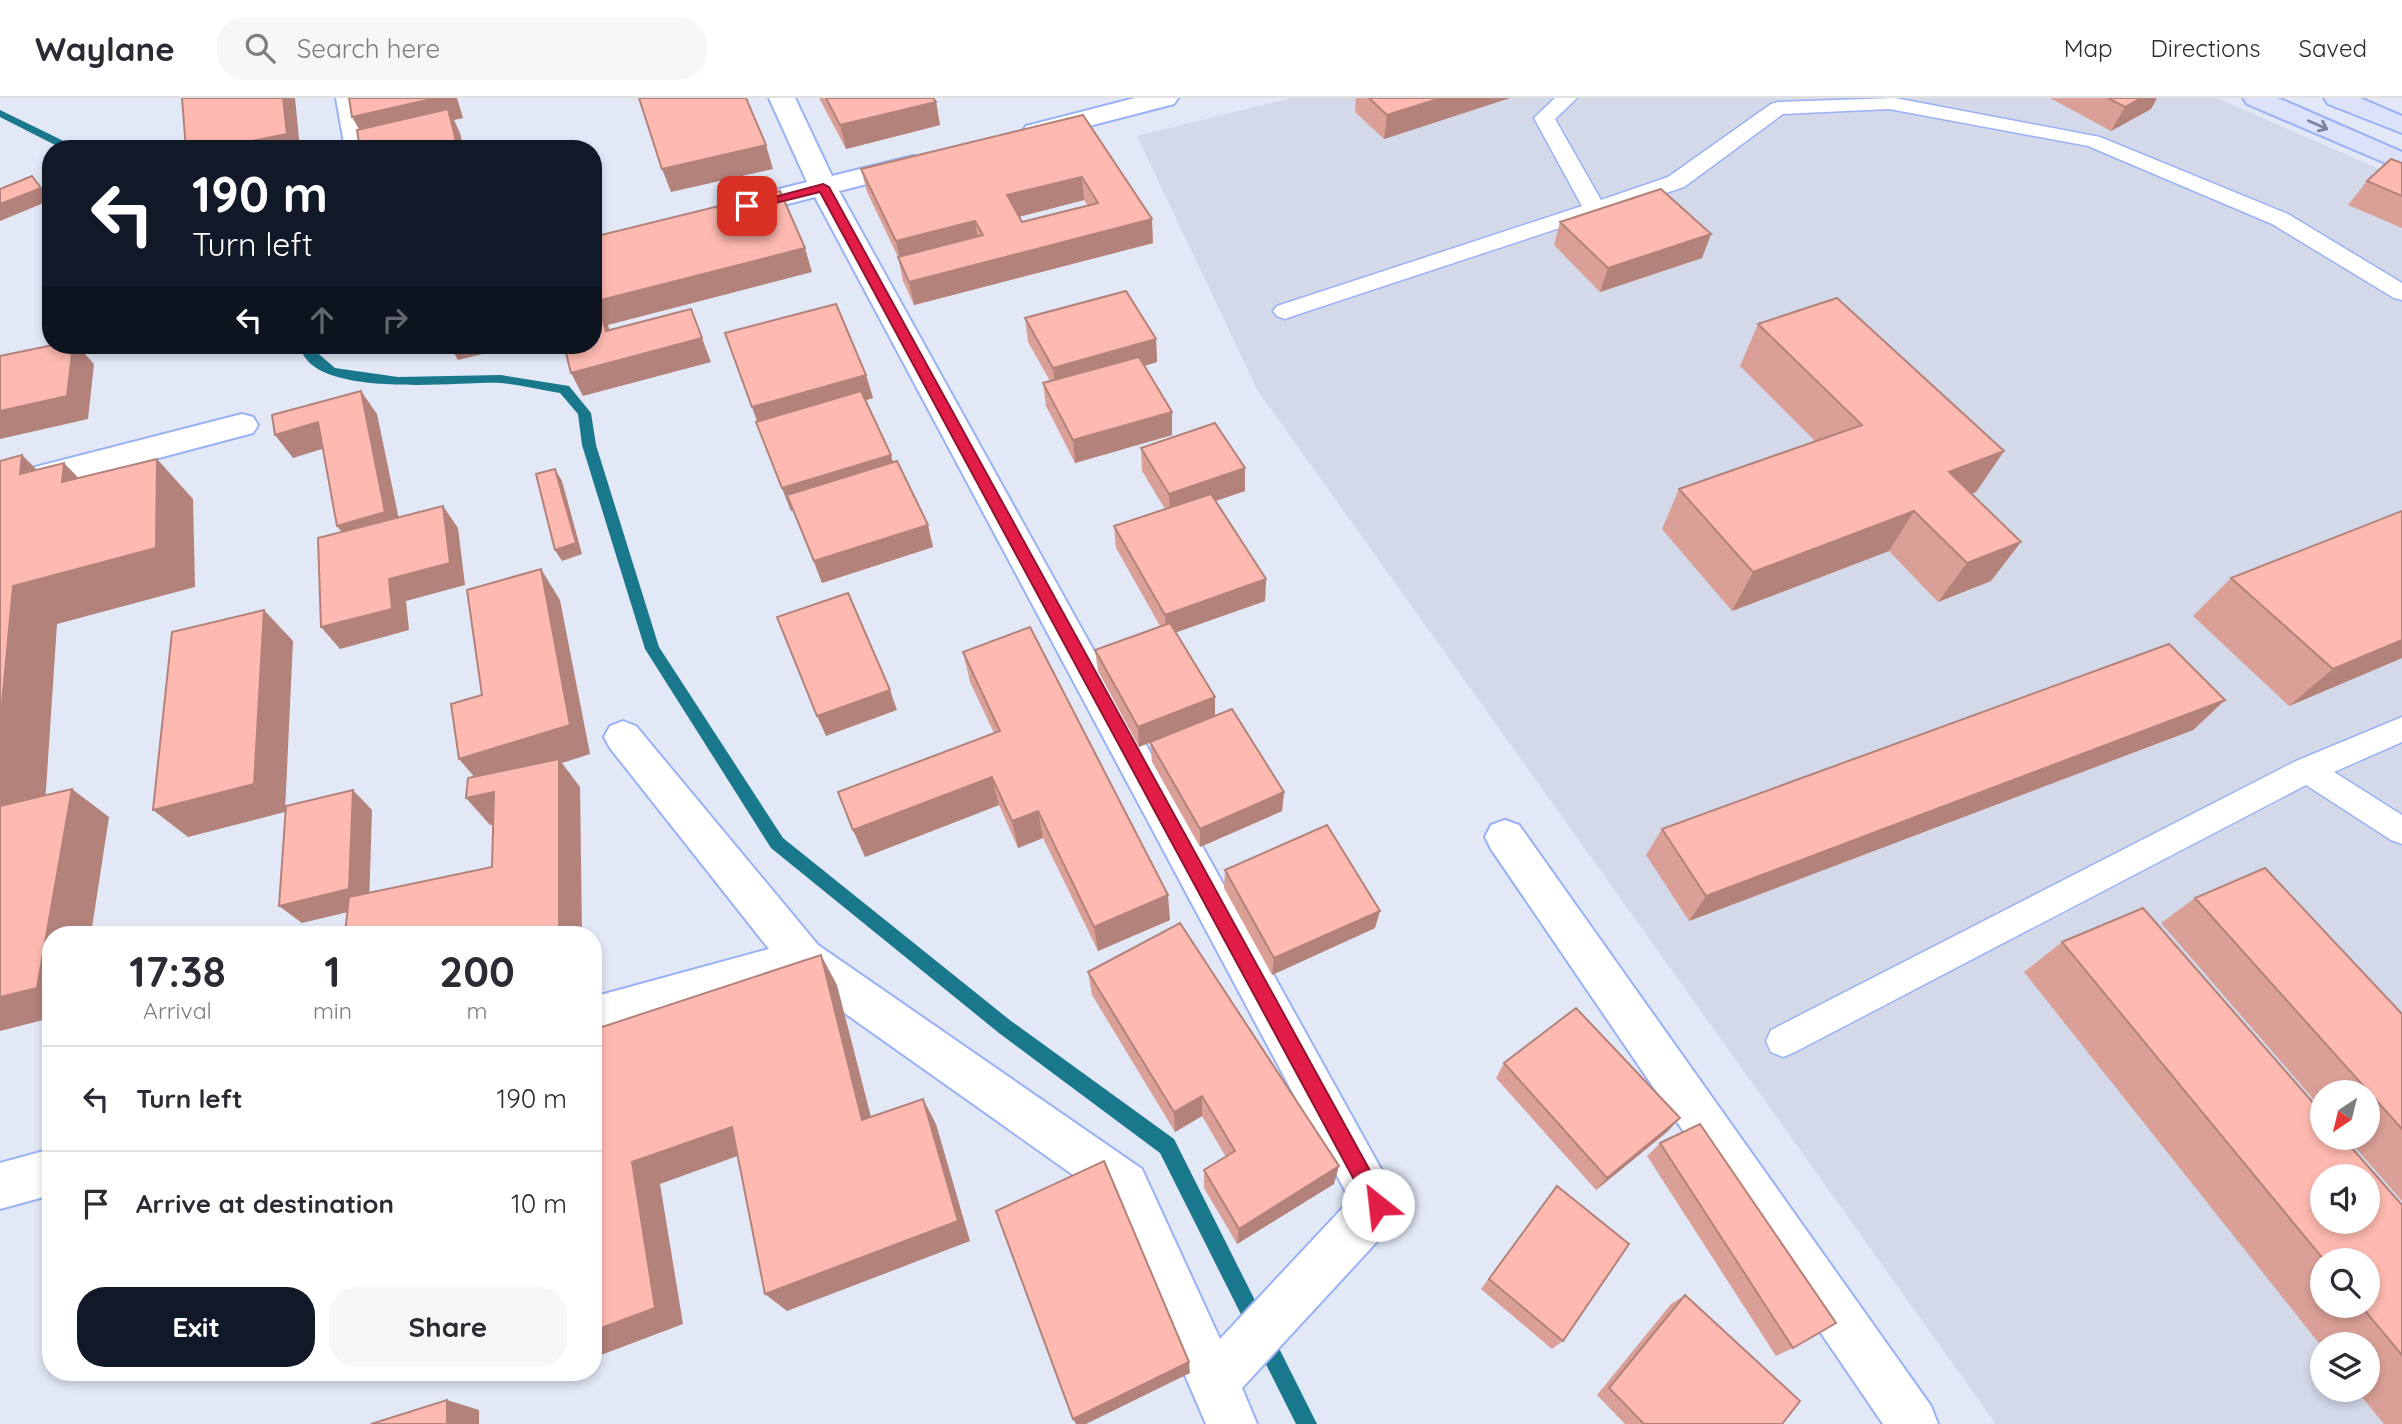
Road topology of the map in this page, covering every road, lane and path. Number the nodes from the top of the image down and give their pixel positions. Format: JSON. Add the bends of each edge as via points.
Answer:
{"nodes":[{"id":1,"x":349,"y":98,"type":"edge"},
{"id":2,"x":782,"y":98,"type":"edge"},
{"id":3,"x":1165,"y":98,"type":"edge"},
{"id":4,"x":1567,"y":98,"type":"edge"},
{"id":5,"x":2256,"y":98,"type":"edge"},
{"id":6,"x":2337,"y":98,"type":"edge"},
{"id":7,"x":1885,"y":100,"type":"edge"},
{"id":8,"x":2398,"y":123,"type":"edge"},
{"id":9,"x":1007,"y":139,"type":"edge"},
{"id":10,"x":357,"y":140,"type":"edge"},
{"id":11,"x":2368,"y":147,"type":"junction"},
{"id":12,"x":942,"y":156,"type":"edge"},
{"id":13,"x":2402,"y":162,"type":"edge"},
{"id":14,"x":823,"y":187,"type":"junction"},
{"id":15,"x":1595,"y":209,"type":"junction"},
{"id":16,"x":702,"y":217,"type":"edge"},
{"id":17,"x":2402,"y":293,"type":"edge"},
{"id":18,"x":1285,"y":311,"type":"dead end"},
{"id":19,"x":242,"y":425,"type":"dead end"},
{"id":20,"x":0,"y":488,"type":"edge"},
{"id":21,"x":2402,"y":729,"type":"edge"},
{"id":22,"x":623,"y":737,"type":"dead end"},
{"id":23,"x":2307,"y":770,"type":"junction"},
{"id":24,"x":2402,"y":831,"type":"edge"},
{"id":25,"x":1505,"y":837,"type":"dead end"},
{"id":26,"x":803,"y":959,"type":"junction"},
{"id":27,"x":602,"y":1015,"type":"edge"},
{"id":28,"x":1783,"y":1041,"type":"dead end"},
{"id":29,"x":42,"y":1174,"type":"edge"},
{"id":30,"x":0,"y":1186,"type":"edge"},
{"id":31,"x":1229,"y":1387,"type":"edge"},
{"id":32,"x":1913,"y":1424,"type":"edge"}],
"edges":[{"from":1,"to":10,"type":"street"},
{"from":2,"to":14,"type":"street"},
{"from":3,"to":9,"type":"street"},
{"from":4,"to":15,"type":"lane","via":[[1544,118]]},
{"from":5,"to":11,"type":"main road","one_way":true},
{"from":6,"to":8,"type":"main road"},
{"from":7,"to":15,"type":"lane","via":[[1778,108],[1676,182]]},
{"from":7,"to":17,"type":"lane","via":[[2093,141],[2280,219]]},
{"from":8,"to":11,"type":"main road"},
{"from":11,"to":13,"type":"main road"},
{"from":12,"to":14,"type":"street"},
{"from":14,"to":16,"type":"street"},
{"from":14,"to":31,"type":"street","via":[[1378,1205],[1281,1310]]},
{"from":15,"to":18,"type":"lane"},
{"from":19,"to":20,"type":"street"},
{"from":21,"to":23,"type":"lane"},
{"from":22,"to":26,"type":"street"},
{"from":23,"to":24,"type":"lane"},
{"from":23,"to":28,"type":"lane"},
{"from":25,"to":32,"type":"street"},
{"from":26,"to":27,"type":"street"},
{"from":26,"to":31,"type":"street","via":[[1126,1185]]},
{"from":29,"to":30,"type":"street"}]}
